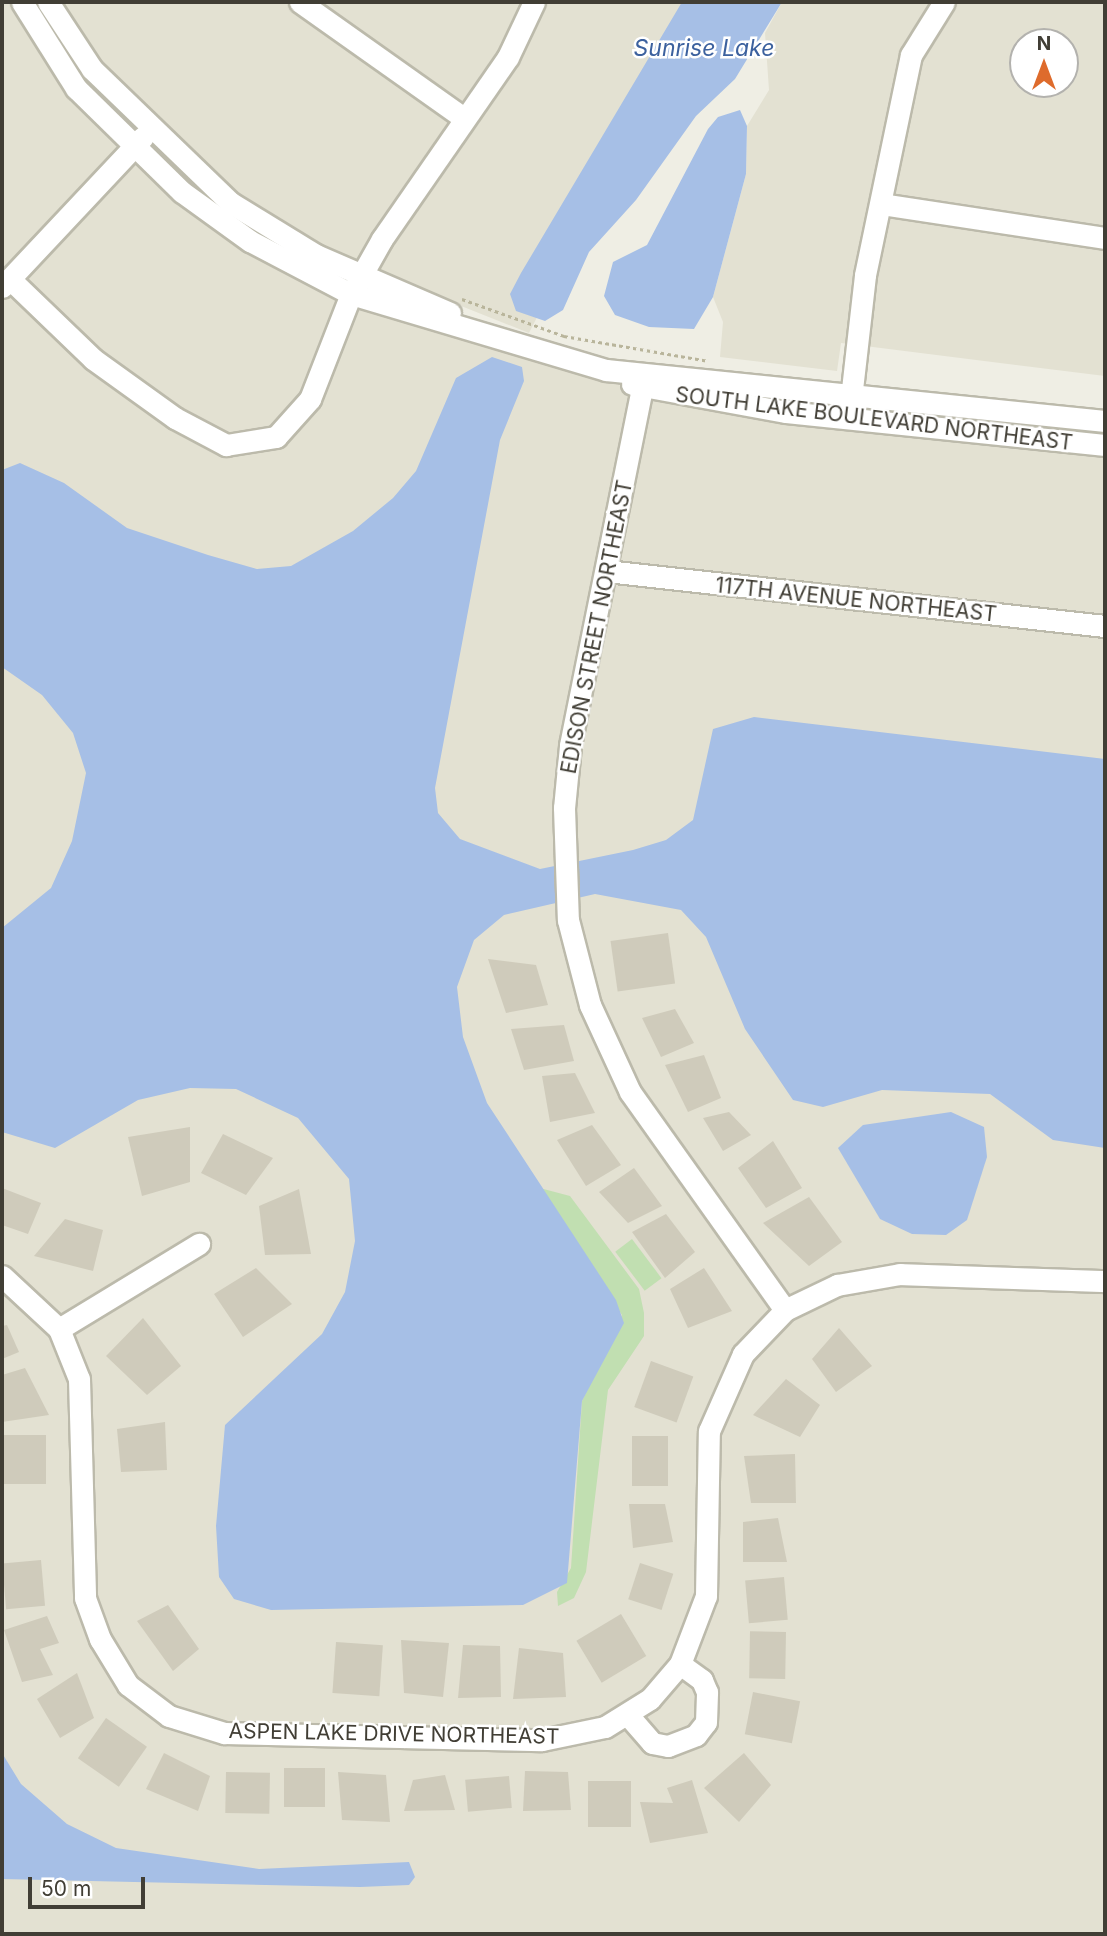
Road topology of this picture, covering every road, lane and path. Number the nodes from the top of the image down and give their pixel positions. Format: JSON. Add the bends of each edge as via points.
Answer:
{"nodes":[{"id":1,"x":22,"y":2,"type":"edge"},
{"id":2,"x":48,"y":2,"type":"edge"},
{"id":3,"x":300,"y":2,"type":"edge"},
{"id":4,"x":534,"y":2,"type":"edge"},
{"id":5,"x":944,"y":2,"type":"edge"},
{"id":6,"x":464,"y":118,"type":"junction"},
{"id":7,"x":149,"y":130,"type":"junction"},
{"id":8,"x":134,"y":148,"type":"junction"},
{"id":9,"x":881,"y":204,"type":"junction"},
{"id":10,"x":1105,"y":238,"type":"edge"},
{"id":11,"x":363,"y":275,"type":"junction"},
{"id":12,"x":6,"y":284,"type":"edge"},
{"id":13,"x":351,"y":294,"type":"junction"},
{"id":14,"x":455,"y":296,"type":"dead end"},
{"id":15,"x":472,"y":328,"type":"junction"},
{"id":16,"x":560,"y":346,"type":"junction"},
{"id":17,"x":606,"y":370,"type":"junction"},
{"id":18,"x":642,"y":388,"type":"junction"},
{"id":19,"x":851,"y":395,"type":"junction"},
{"id":20,"x":849,"y":417,"type":"junction"},
{"id":21,"x":1105,"y":421,"type":"edge"},
{"id":22,"x":1105,"y":445,"type":"edge"},
{"id":23,"x":606,"y":571,"type":"junction"},
{"id":24,"x":1105,"y":626,"type":"edge"},
{"id":25,"x":199,"y":1244,"type":"dead end"},
{"id":26,"x":2,"y":1276,"type":"edge"},
{"id":27,"x":1105,"y":1281,"type":"edge"},
{"id":28,"x":785,"y":1310,"type":"junction"},
{"id":29,"x":58,"y":1329,"type":"junction"},
{"id":30,"x":680,"y":1664,"type":"junction"},
{"id":31,"x":627,"y":1714,"type":"junction"}],
"edges":[{"from":1,"to":8,"type":"street","name":"SOUTH LAKE BOULEVARD NORTHEAST","via":[[76,88]]},
{"from":2,"to":7,"type":"street","name":"SOUTH LAKE BOULEVARD NORTHEAST","via":[[92,69]]},
{"from":3,"to":6,"type":"street"},
{"from":4,"to":6,"type":"street","via":[[508,57]]},
{"from":5,"to":9,"type":"street","via":[[911,55]]},
{"from":6,"to":11,"type":"street"},
{"from":7,"to":8,"type":"street"},
{"from":7,"to":11,"type":"street","name":"SOUTH LAKE BOULEVARD NORTHEAST","via":[[231,203]]},
{"from":8,"to":12,"type":"street"},
{"from":8,"to":13,"type":"street","name":"SOUTH LAKE BOULEVARD NORTHEAST","via":[[241,235]]},
{"from":9,"to":10,"type":"street","via":[[952,220]]},
{"from":9,"to":19,"type":"street","via":[[854,343]]},
{"from":11,"to":13,"type":"street"},
{"from":11,"to":15,"type":"street","name":"SOUTH LAKE BOULEVARD NORTHEAST"},
{"from":12,"to":13,"type":"street","via":[[122,380],[194,429],[245,447],[276,437],[299,418]]},
{"from":13,"to":15,"type":"street","name":"SOUTH LAKE BOULEVARD NORTHEAST"},
{"from":14,"to":16,"type":"path"},
{"from":15,"to":16,"type":"street","name":"SOUTH LAKE BOULEVARD NORTHEAST"},
{"from":16,"to":17,"type":"street","name":"SOUTH LAKE BOULEVARD NORTHEAST"},
{"from":17,"to":18,"type":"street","name":"SOUTH LAKE BOULEVARD NORTHEAST"},
{"from":17,"to":19,"type":"street","name":"SOUTH LAKE BOULEVARD NORTHEAST"},
{"from":18,"to":20,"type":"street","name":"SOUTH LAKE BOULEVARD NORTHEAST"},
{"from":18,"to":23,"type":"street","name":"EDISON STREET NORTHEAST"},
{"from":19,"to":20,"type":"street"},
{"from":19,"to":21,"type":"street","name":"SOUTH LAKE BOULEVARD NORTHEAST"},
{"from":20,"to":22,"type":"street","name":"SOUTH LAKE BOULEVARD NORTHEAST"},
{"from":23,"to":24,"type":"street","name":"117TH AVENUE NORTHEAST"},
{"from":23,"to":28,"type":"street","name":"EDISON STREET NORTHEAST","via":[[570,746],[564,841],[568,920],[590,1005],[630,1091]]},
{"from":25,"to":29,"type":"street"},
{"from":26,"to":29,"type":"street","name":"ASPEN LAKE DRIVE NORTHEAST"},
{"from":27,"to":28,"type":"street","name":"ASPEN LAKE DRIVE NORTHEAST","via":[[900,1274],[837,1285]]},
{"from":28,"to":30,"type":"street","name":"ASPEN LAKE DRIVE NORTHEAST","via":[[743,1354],[709,1431],[706,1596]]},
{"from":29,"to":31,"type":"street","name":"ASPEN LAKE DRIVE NORTHEAST","via":[[82,1403],[89,1609],[128,1685],[169,1716],[224,1733],[542,1740],[583,1735]]},
{"from":30,"to":31,"type":"street","name":"ASPEN LAKE DRIVE NORTHEAST"},
{"from":30,"to":31,"type":"street","via":[[702,1680],[707,1692],[706,1722],[696,1735],[668,1746],[652,1743]]}]}
